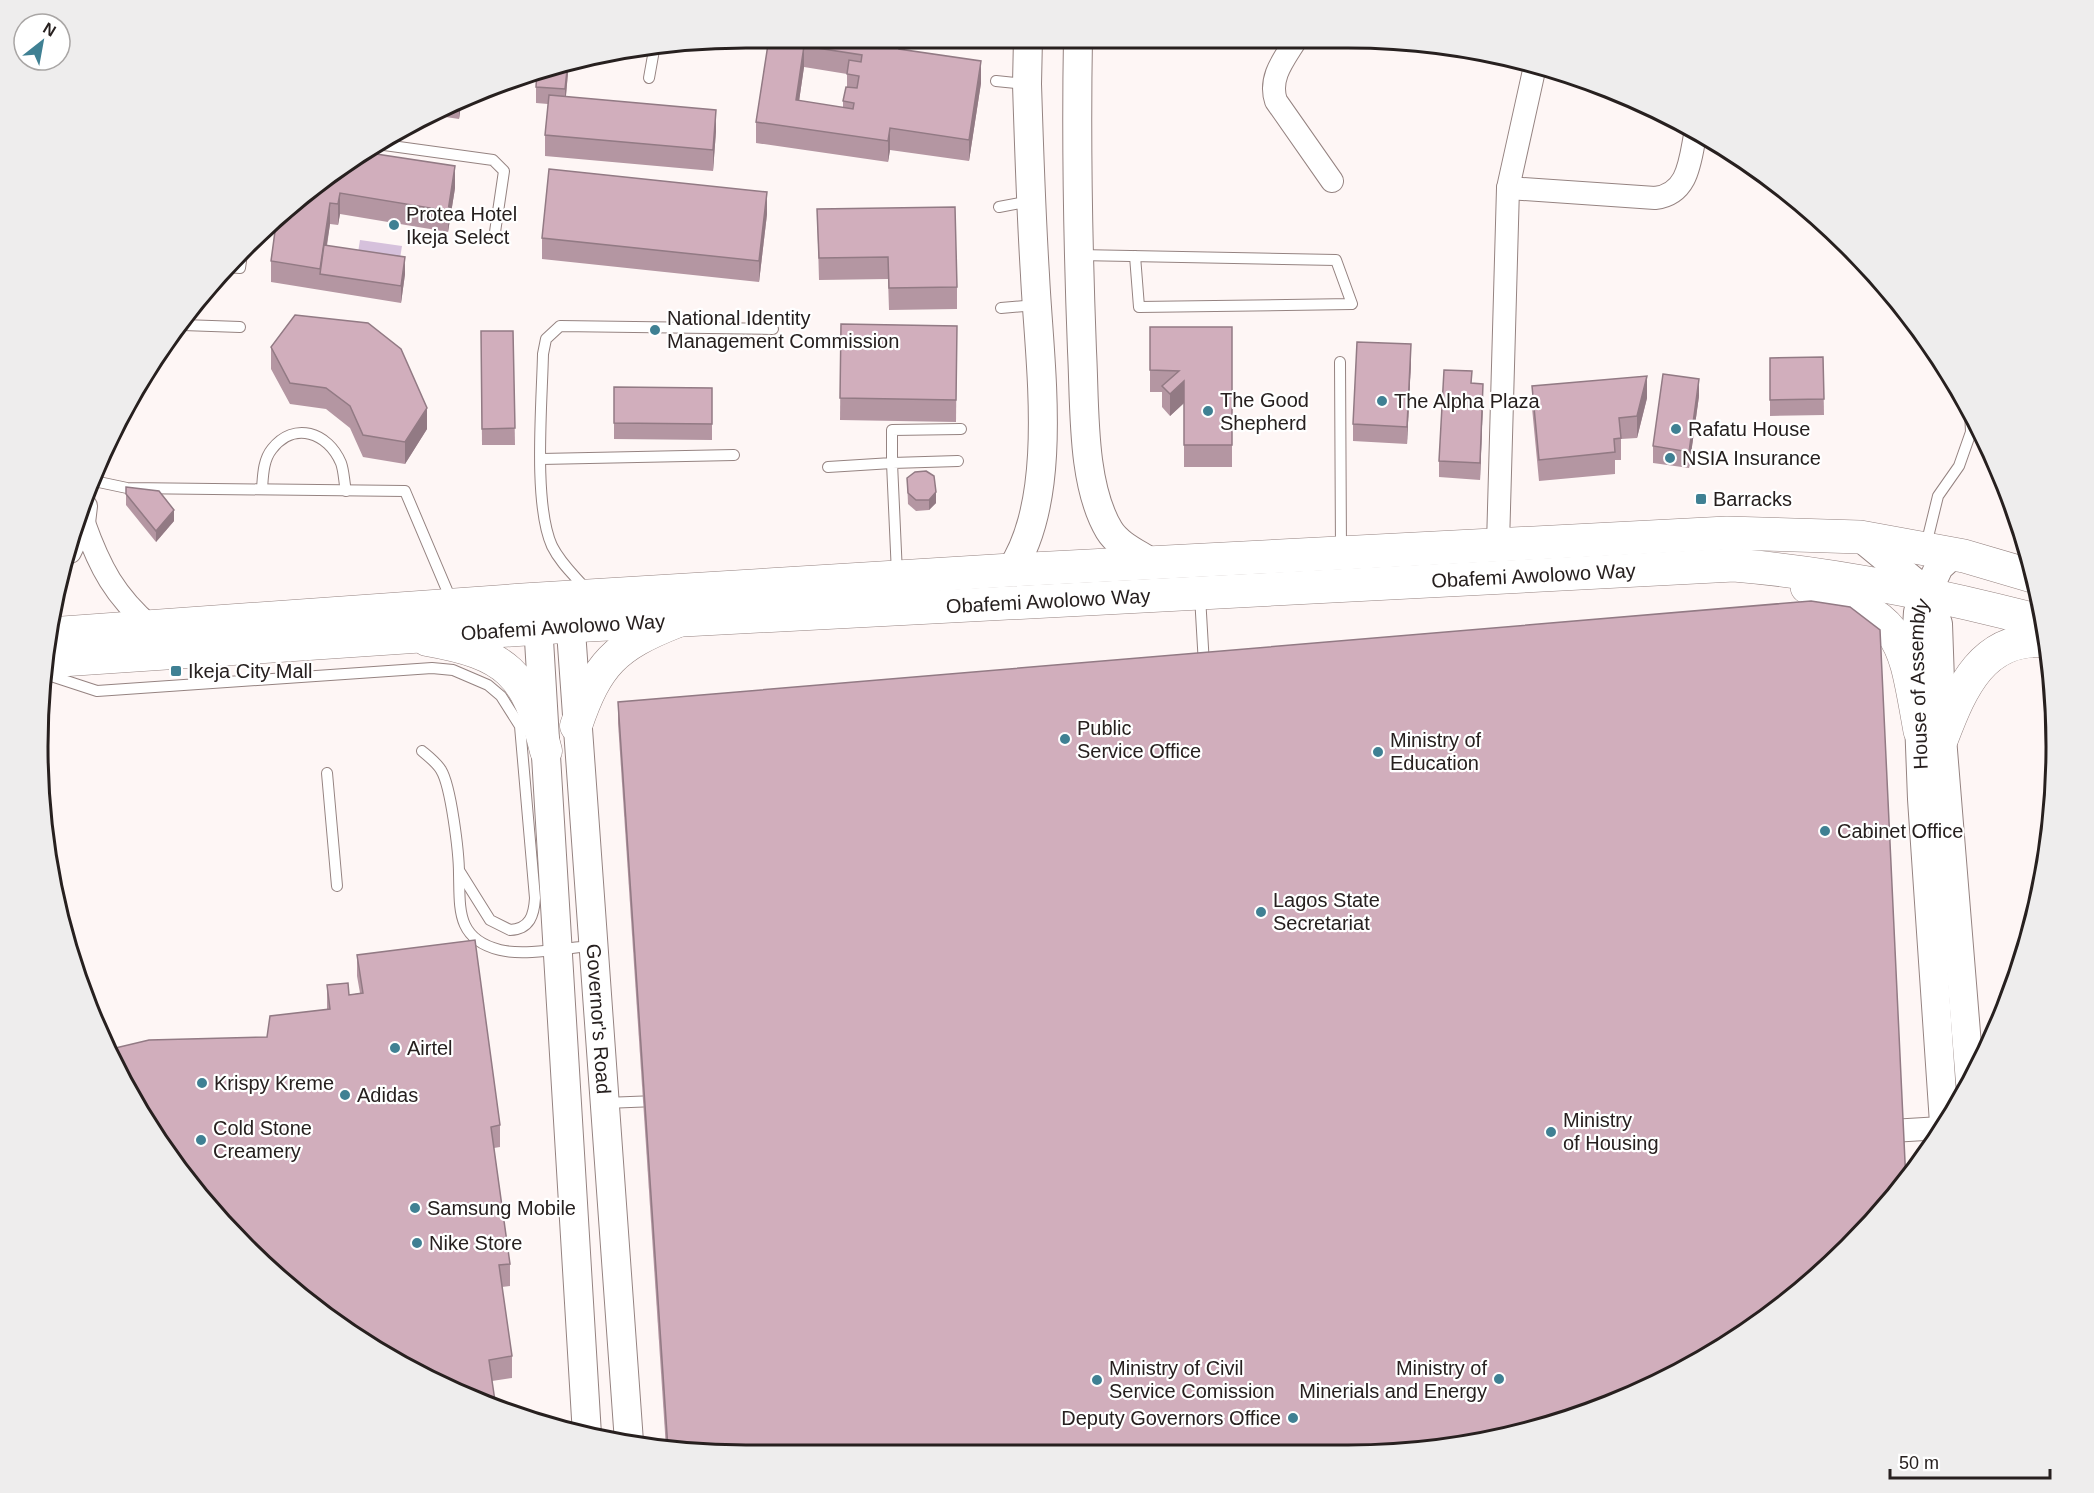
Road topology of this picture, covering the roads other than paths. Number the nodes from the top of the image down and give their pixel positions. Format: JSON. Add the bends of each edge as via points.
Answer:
{"nodes":[{"id":1,"x":1028,"y":48,"type":"edge"},
{"id":2,"x":1078,"y":48,"type":"edge"},
{"id":3,"x":1291,"y":48,"type":"edge"},
{"id":4,"x":653,"y":54,"type":"edge"},
{"id":5,"x":1533,"y":74,"type":"edge"},
{"id":6,"x":649,"y":78,"type":"dead end"},
{"id":7,"x":996,"y":81,"type":"dead end"},
{"id":8,"x":1027,"y":84,"type":"junction"},
{"id":9,"x":1694,"y":140,"type":"edge"},
{"id":10,"x":391,"y":146,"type":"edge"},
{"id":11,"x":1332,"y":181,"type":"dead end"},
{"id":12,"x":1508,"y":188,"type":"junction"},
{"id":13,"x":1031,"y":201,"type":"junction"},
{"id":14,"x":999,"y":207,"type":"dead end"},
{"id":15,"x":495,"y":232,"type":"dead end"},
{"id":16,"x":1078,"y":255,"type":"junction"},
{"id":17,"x":1136,"y":256,"type":"junction"},
{"id":18,"x":1036,"y":305,"type":"junction"},
{"id":19,"x":1001,"y":308,"type":"dead end"},
{"id":20,"x":189,"y":325,"type":"edge"},
{"id":21,"x":240,"y":327,"type":"dead end"},
{"id":22,"x":773,"y":329,"type":"dead end"},
{"id":23,"x":1340,"y":362,"type":"dead end"},
{"id":24,"x":1084,"y":380,"type":"junction"},
{"id":25,"x":1040,"y":381,"type":"junction"},
{"id":26,"x":961,"y":429,"type":"dead end"},
{"id":27,"x":1971,"y":432,"type":"edge"},
{"id":28,"x":734,"y":454,"type":"dead end"},
{"id":29,"x":541,"y":459,"type":"junction"},
{"id":30,"x":958,"y":461,"type":"dead end"},
{"id":31,"x":892,"y":463,"type":"junction"},
{"id":32,"x":828,"y":467,"type":"dead end"},
{"id":33,"x":100,"y":483,"type":"edge"},
{"id":34,"x":262,"y":489,"type":"junction"},
{"id":35,"x":346,"y":490,"type":"junction"},
{"id":36,"x":86,"y":519,"type":"edge"},
{"id":37,"x":1860,"y":537,"type":"junction"},
{"id":38,"x":1498,"y":544,"type":"junction"},
{"id":39,"x":1939,"y":552,"type":"junction"},
{"id":40,"x":1341,"y":553,"type":"junction"},
{"id":41,"x":1152,"y":563,"type":"junction"},
{"id":42,"x":1734,"y":565,"type":"junction"},
{"id":43,"x":1011,"y":570,"type":"junction"},
{"id":44,"x":2024,"y":574,"type":"edge"},
{"id":45,"x":897,"y":577,"type":"junction"},
{"id":46,"x":1200,"y":591,"type":"junction"},
{"id":47,"x":1928,"y":593,"type":"junction"},
{"id":48,"x":453,"y":605,"type":"junction"},
{"id":49,"x":561,"y":610,"type":"junction"},
{"id":50,"x":2035,"y":620,"type":"edge"},
{"id":51,"x":676,"y":622,"type":"junction"},
{"id":52,"x":151,"y":627,"type":"junction"},
{"id":53,"x":57,"y":633,"type":"edge"},
{"id":54,"x":415,"y":638,"type":"junction"},
{"id":55,"x":2038,"y":640,"type":"edge"},
{"id":56,"x":63,"y":667,"type":"edge"},
{"id":57,"x":1204,"y":674,"type":"edge"},
{"id":58,"x":576,"y":726,"type":"junction"},
{"id":59,"x":1931,"y":735,"type":"junction"},
{"id":60,"x":422,"y":751,"type":"dead end"},
{"id":61,"x":546,"y":751,"type":"junction"},
{"id":62,"x":327,"y":773,"type":"dead end"},
{"id":63,"x":460,"y":872,"type":"junction"},
{"id":64,"x":337,"y":886,"type":"dead end"},
{"id":65,"x":591,"y":946,"type":"junction"},
{"id":66,"x":558,"y":949,"type":"junction"},
{"id":67,"x":1968,"y":1066,"type":"edge"},
{"id":68,"x":664,"y":1100,"type":"edge"},
{"id":69,"x":605,"y":1103,"type":"junction"},
{"id":70,"x":1944,"y":1110,"type":"edge"},
{"id":71,"x":1932,"y":1129,"type":"edge"},
{"id":72,"x":1857,"y":1134,"type":"edge"},
{"id":73,"x":586,"y":1426,"type":"edge"},
{"id":74,"x":628,"y":1435,"type":"edge"}],
"edges":[{"from":1,"to":8,"type":"street"},
{"from":2,"to":16,"type":"street"},
{"from":3,"to":11,"type":"street","via":[[1272,88],[1276,101]]},
{"from":4,"to":6,"type":"lane"},
{"from":5,"to":12,"type":"street"},
{"from":7,"to":8,"type":"lane"},
{"from":8,"to":13,"type":"street"},
{"from":9,"to":12,"type":"street","via":[[1686,177],[1679,189],[1666,197]]},
{"from":10,"to":15,"type":"lane","via":[[499,164],[504,171]]},
{"from":12,"to":38,"type":"street"},
{"from":13,"to":14,"type":"lane"},
{"from":13,"to":18,"type":"street"},
{"from":16,"to":17,"type":"lane"},
{"from":16,"to":24,"type":"street"},
{"from":17,"to":17,"type":"lane","via":[[1336,260],[1353,304],[1139,307]]},
{"from":18,"to":19,"type":"lane"},
{"from":18,"to":25,"type":"street"},
{"from":20,"to":21,"type":"lane"},
{"from":22,"to":29,"type":"lane","via":[[560,326],[546,339],[543,354]]},
{"from":23,"to":40,"type":"lane"},
{"from":24,"to":25,"type":"street"},
{"from":24,"to":41,"type":"street","via":[[1088,443],[1098,504],[1109,531]]},
{"from":25,"to":43,"type":"street","via":[[1042,447],[1036,508],[1023,552]]},
{"from":26,"to":31,"type":"lane","via":[[892,430]]},
{"from":27,"to":39,"type":"lane","via":[[1959,466],[1938,496]]},
{"from":28,"to":29,"type":"lane"},
{"from":29,"to":49,"type":"lane","via":[[547,534],[566,569]]},
{"from":30,"to":31,"type":"lane"},
{"from":31,"to":32,"type":"lane"},
{"from":31,"to":45,"type":"lane"},
{"from":33,"to":34,"type":"lane","via":[[127,488]]},
{"from":34,"to":35,"type":"lane"},
{"from":34,"to":35,"type":"lane","via":[[264,464],[271,450],[285,438],[300,433],[318,434],[329,446],[341,463]]},
{"from":35,"to":48,"type":"lane","via":[[405,491]]},
{"from":36,"to":52,"type":"street","via":[[97,561],[109,581],[130,609]]},
{"from":37,"to":38,"type":"main road","name":"Obafemi Awolowo Way","via":[[1727,533]]},
{"from":37,"to":39,"type":"main road","name":"Obafemi Awolowo Way"},
{"from":37,"to":47,"type":"street"},
{"from":38,"to":40,"type":"main road","name":"Obafemi Awolowo Way"},
{"from":39,"to":44,"type":"main road","name":"Obafemi Awolowo Way"},
{"from":39,"to":47,"type":"street","via":[[1939,567]]},
{"from":40,"to":41,"type":"main road","name":"Obafemi Awolowo Way"},
{"from":41,"to":43,"type":"main road","name":"Obafemi Awolowo Way"},
{"from":42,"to":46,"type":"main road","name":"Obafemi Awolowo Way"},
{"from":42,"to":47,"type":"main road","name":"Obafemi Awolowo Way","via":[[1849,578]]},
{"from":42,"to":59,"type":"main road","via":[[1846,599],[1872,613],[1894,633],[1907,660]]},
{"from":43,"to":45,"type":"main road","name":"Obafemi Awolowo Way"},
{"from":45,"to":49,"type":"main road","name":"Obafemi Awolowo Way"},
{"from":46,"to":51,"type":"main road","name":"Obafemi Awolowo Way"},
{"from":46,"to":57,"type":"lane"},
{"from":47,"to":50,"type":"main road","name":"Obafemi Awolowo Way"},
{"from":47,"to":59,"type":"street","name":"House of Assembly","via":[[1938,624]]},
{"from":48,"to":49,"type":"main road","name":"Obafemi Awolowo Way"},
{"from":48,"to":52,"type":"main road","name":"Obafemi Awolowo Way"},
{"from":49,"to":51,"type":"main road","name":"Obafemi Awolowo Way"},
{"from":49,"to":54,"type":"main road","name":"Obafemi Awolowo Way"},
{"from":49,"to":58,"type":"street","name":"Governor's Road"},
{"from":49,"to":61,"type":"street","name":"Governor's Road"},
{"from":51,"to":58,"type":"main road","via":[[634,641],[609,661],[589,688]]},
{"from":52,"to":53,"type":"main road","name":"Obafemi Awolowo Way"},
{"from":54,"to":56,"type":"main road","name":"Obafemi Awolowo Way"},
{"from":54,"to":61,"type":"main road","via":[[458,646],[505,666],[523,685],[536,711]]},
{"from":55,"to":59,"type":"main road","via":[[2004,647],[1983,661]]},
{"from":56,"to":63,"type":"lane","via":[[97,691],[432,668],[471,676],[501,696],[519,726],[534,914],[527,924],[510,930],[490,920]]},
{"from":58,"to":65,"type":"street","name":"Governor's Road"},
{"from":59,"to":67,"type":"street","name":"House of Assembly"},
{"from":59,"to":70,"type":"street","name":"House of Assembly"},
{"from":60,"to":63,"type":"lane","via":[[441,769],[447,785]]},
{"from":61,"to":66,"type":"street","name":"Governor's Road"},
{"from":62,"to":64,"type":"lane"},
{"from":63,"to":66,"type":"lane","via":[[461,917],[477,939],[501,950]]},
{"from":65,"to":66,"type":"lane"},
{"from":65,"to":69,"type":"street","name":"Governor's Road"},
{"from":66,"to":73,"type":"street","name":"Governor's Road"},
{"from":68,"to":69,"type":"lane"},
{"from":69,"to":74,"type":"street","name":"Governor's Road"},
{"from":71,"to":72,"type":"street"}]}
